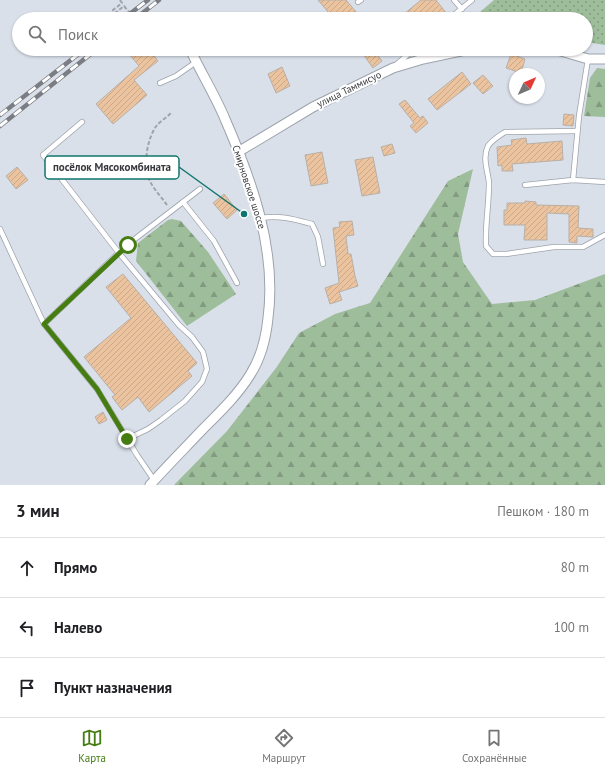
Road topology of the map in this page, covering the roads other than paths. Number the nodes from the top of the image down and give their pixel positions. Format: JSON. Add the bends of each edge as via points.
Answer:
{"nodes":[{"id":1,"x":454,"y":0,"type":"edge"},
{"id":2,"x":472,"y":0,"type":"edge"},
{"id":3,"x":462,"y":8,"type":"junction"},
{"id":4,"x":457,"y":12,"type":"edge"},
{"id":5,"x":193,"y":56,"type":"edge"},
{"id":6,"x":406,"y":56,"type":"edge"},
{"id":7,"x":435,"y":56,"type":"edge"},
{"id":8,"x":578,"y":56,"type":"edge"},
{"id":9,"x":588,"y":59,"type":"junction"},
{"id":10,"x":605,"y":59,"type":"edge"},
{"id":11,"x":196,"y":62,"type":"junction"},
{"id":12,"x":393,"y":68,"type":"junction"},
{"id":13,"x":160,"y":82,"type":"dead end"},
{"id":14,"x":82,"y":122,"type":"dead end"},
{"id":15,"x":577,"y":131,"type":"junction"},
{"id":16,"x":238,"y":152,"type":"junction"},
{"id":17,"x":573,"y":180,"type":"junction"},
{"id":18,"x":605,"y":182,"type":"edge"},
{"id":19,"x":525,"y":185,"type":"dead end"},
{"id":20,"x":200,"y":189,"type":"dead end"},
{"id":21,"x":183,"y":202,"type":"junction"},
{"id":22,"x":261,"y":218,"type":"junction"},
{"id":23,"x":0,"y":229,"type":"edge"},
{"id":24,"x":605,"y":235,"type":"edge"},
{"id":25,"x":119,"y":253,"type":"junction"},
{"id":26,"x":323,"y":264,"type":"dead end"},
{"id":27,"x":237,"y":283,"type":"dead end"},
{"id":28,"x":44,"y":324,"type":"junction"},
{"id":29,"x":127,"y":439,"type":"junction"},
{"id":30,"x":152,"y":483,"type":"edge"}],
"edges":[{"from":1,"to":3,"type":"lane"},
{"from":2,"to":3,"type":"lane"},
{"from":3,"to":4,"type":"lane"},
{"from":5,"to":11,"type":"street","name":"Смирновское шоссе"},
{"from":6,"to":12,"type":"lane"},
{"from":7,"to":12,"type":"street","name":"улица Таммисуо"},
{"from":8,"to":9,"type":"street"},
{"from":9,"to":10,"type":"street"},
{"from":9,"to":15,"type":"lane"},
{"from":11,"to":13,"type":"lane","via":[[176,76]]},
{"from":11,"to":16,"type":"street","name":"Смирновское шоссе","via":[[225,119]]},
{"from":12,"to":16,"type":"street","name":"улица Таммисуо","via":[[313,107]]},
{"from":14,"to":25,"type":"lane","via":[[43,155]]},
{"from":15,"to":17,"type":"lane"},
{"from":15,"to":24,"type":"lane","via":[[505,132],[488,146],[486,246],[493,254],[554,247],[583,247]]},
{"from":16,"to":22,"type":"street","name":"Смирновское шоссе"},
{"from":17,"to":18,"type":"lane"},
{"from":17,"to":19,"type":"lane"},
{"from":20,"to":21,"type":"lane"},
{"from":21,"to":25,"type":"lane"},
{"from":21,"to":27,"type":"lane","via":[[214,241]]},
{"from":22,"to":26,"type":"lane","via":[[285,217],[312,224],[318,237]]},
{"from":22,"to":30,"type":"street","name":"Смирновское шоссе","via":[[270,266],[270,285],[266,334],[260,354],[242,387]]},
{"from":23,"to":28,"type":"lane"},
{"from":25,"to":28,"type":"lane"},
{"from":25,"to":29,"type":"lane","via":[[179,325],[192,336],[203,352],[207,369],[202,382],[185,401],[154,425]]},
{"from":28,"to":29,"type":"lane","via":[[97,389]]},
{"from":29,"to":30,"type":"lane"}]}
